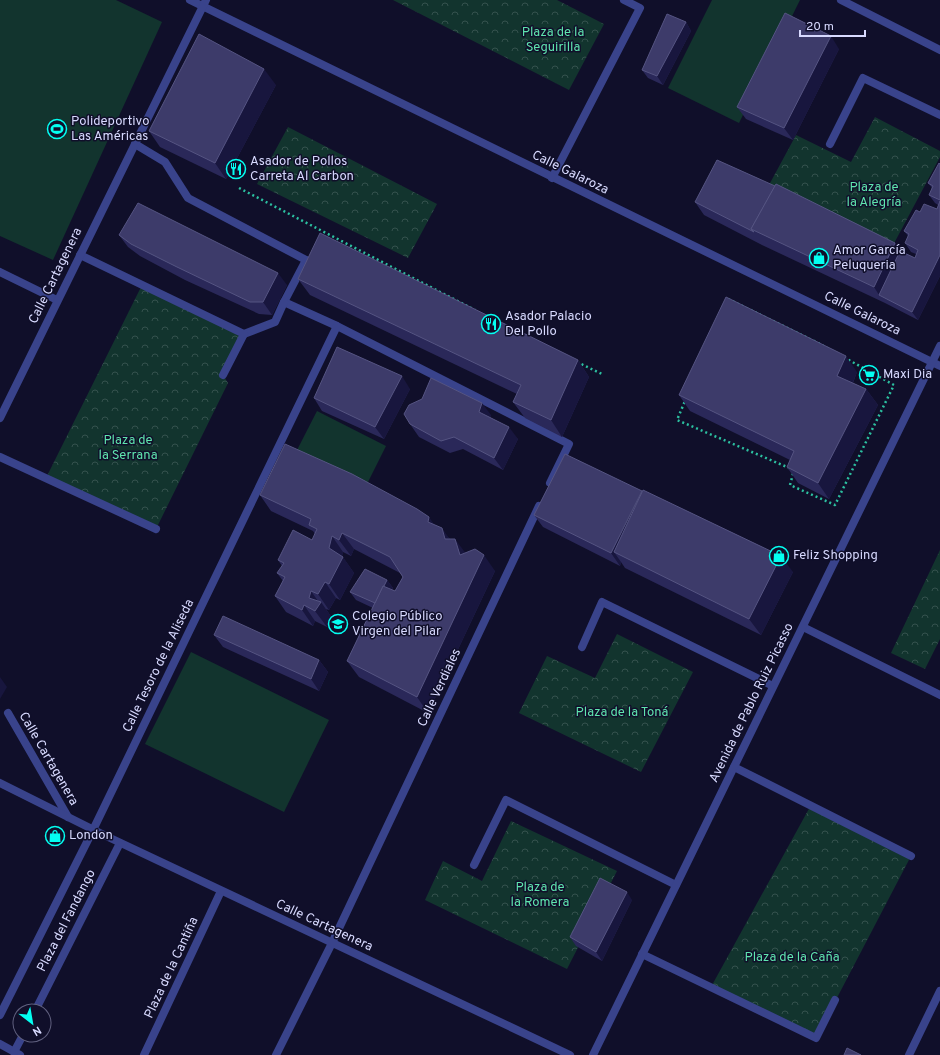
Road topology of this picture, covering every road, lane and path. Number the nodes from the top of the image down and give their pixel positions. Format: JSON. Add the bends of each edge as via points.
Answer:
{"nodes":[{"id":1,"x":190,"y":0,"type":"edge"},
{"id":2,"x":624,"y":0,"type":"edge"},
{"id":3,"x":841,"y":0,"type":"edge"},
{"id":4,"x":205,"y":3,"type":"edge"},
{"id":5,"x":940,"y":50,"type":"edge"},
{"id":6,"x":940,"y":115,"type":"edge"},
{"id":7,"x":135,"y":144,"type":"junction"},
{"id":8,"x":830,"y":144,"type":"dead end"},
{"id":9,"x":552,"y":178,"type":"junction"},
{"id":10,"x":239,"y":188,"type":"dead end"},
{"id":11,"x":80,"y":255,"type":"junction"},
{"id":12,"x":0,"y":272,"type":"edge"},
{"id":13,"x":57,"y":300,"type":"junction"},
{"id":14,"x":284,"y":302,"type":"junction"},
{"id":15,"x":478,"y":311,"type":"edge"},
{"id":16,"x":338,"y":326,"type":"junction"},
{"id":17,"x":244,"y":334,"type":"junction"},
{"id":18,"x":940,"y":346,"type":"edge"},
{"id":19,"x":576,"y":361,"type":"edge"},
{"id":20,"x":932,"y":362,"type":"junction"},
{"id":21,"x":940,"y":366,"type":"edge"},
{"id":22,"x":223,"y":375,"type":"dead end"},
{"id":23,"x":604,"y":376,"type":"dead end"},
{"id":24,"x":1,"y":414,"type":"edge"},
{"id":25,"x":0,"y":457,"type":"edge"},
{"id":26,"x":838,"y":502,"type":"joint"},
{"id":27,"x":156,"y":529,"type":"dead end"},
{"id":28,"x":802,"y":627,"type":"junction"},
{"id":29,"x":582,"y":647,"type":"dead end"},
{"id":30,"x":773,"y":686,"type":"junction"},
{"id":31,"x":940,"y":695,"type":"edge"},
{"id":32,"x":8,"y":713,"type":"dead end"},
{"id":33,"x":734,"y":767,"type":"junction"},
{"id":34,"x":0,"y":783,"type":"edge"},
{"id":35,"x":68,"y":817,"type":"junction"},
{"id":36,"x":93,"y":830,"type":"junction"},
{"id":37,"x":120,"y":843,"type":"junction"},
{"id":38,"x":911,"y":856,"type":"dead end"},
{"id":39,"x":474,"y":865,"type":"dead end"},
{"id":40,"x":676,"y":885,"type":"junction"},
{"id":41,"x":221,"y":891,"type":"junction"},
{"id":42,"x":332,"y":943,"type":"junction"},
{"id":43,"x":642,"y":954,"type":"junction"},
{"id":44,"x":940,"y":991,"type":"edge"},
{"id":45,"x":835,"y":1000,"type":"dead end"},
{"id":46,"x":39,"y":1003,"type":"edge"},
{"id":47,"x":0,"y":1015,"type":"edge"},
{"id":48,"x":20,"y":1043,"type":"edge"},
{"id":49,"x":0,"y":1044,"type":"edge"},
{"id":50,"x":17,"y":1054,"type":"edge"},
{"id":51,"x":144,"y":1055,"type":"edge"},
{"id":52,"x":276,"y":1055,"type":"edge"},
{"id":53,"x":570,"y":1055,"type":"edge"},
{"id":54,"x":593,"y":1055,"type":"edge"},
{"id":55,"x":909,"y":1055,"type":"edge"}],
"edges":[{"from":1,"to":4,"type":"street","name":"Calle Galaroza"},
{"from":2,"to":9,"type":"street","via":[[640,8]]},
{"from":3,"to":5,"type":"street"},
{"from":4,"to":7,"type":"street","name":"Calle Cartagenera"},
{"from":4,"to":9,"type":"street","name":"Calle Galaroza"},
{"from":6,"to":8,"type":"street","via":[[863,78]]},
{"from":7,"to":11,"type":"street","name":"Calle Cartagenera"},
{"from":7,"to":14,"type":"street","via":[[165,162],[188,198],[306,260]]},
{"from":9,"to":20,"type":"street","name":"Calle Galaroza"},
{"from":10,"to":15,"type":"path"},
{"from":11,"to":13,"type":"street","name":"Calle Cartagenera"},
{"from":11,"to":17,"type":"street"},
{"from":12,"to":13,"type":"street"},
{"from":13,"to":24,"type":"street","name":"Calle Cartagenera"},
{"from":14,"to":16,"type":"street"},
{"from":14,"to":17,"type":"street","via":[[275,322]]},
{"from":16,"to":36,"type":"street","name":"Calle Tesoro de la Aliseda"},
{"from":16,"to":42,"type":"street","name":"Calle Verdiales","via":[[569,444]]},
{"from":17,"to":22,"type":"street"},
{"from":18,"to":20,"type":"street","name":"Avenida de Pablo Ruiz Picasso"},
{"from":19,"to":23,"type":"path"},
{"from":20,"to":21,"type":"street","name":"Calle Galaroza"},
{"from":20,"to":28,"type":"street","name":"Avenida de Pablo Ruiz Picasso"},
{"from":25,"to":27,"type":"street"},
{"from":26,"to":26,"type":"path","via":[[894,385],[818,343],[728,299],[677,420],[794,470],[790,485],[835,505]]},
{"from":28,"to":30,"type":"street","name":"Avenida de Pablo Ruiz Picasso"},
{"from":28,"to":31,"type":"street"},
{"from":29,"to":30,"type":"street","via":[[602,602]]},
{"from":30,"to":33,"type":"street","name":"Avenida de Pablo Ruiz Picasso"},
{"from":32,"to":35,"type":"street","name":"Calle Cartagenera"},
{"from":33,"to":38,"type":"street"},
{"from":33,"to":40,"type":"street","name":"Avenida de Pablo Ruiz Picasso"},
{"from":34,"to":35,"type":"street","name":"Calle Cartagenera"},
{"from":35,"to":36,"type":"street","name":"Calle Cartagenera"},
{"from":36,"to":37,"type":"street","name":"Calle Cartagenera"},
{"from":36,"to":47,"type":"street","name":"Calle Tesoro de la Aliseda"},
{"from":37,"to":41,"type":"street","name":"Calle Cartagenera"},
{"from":37,"to":46,"type":"street","name":"Plaza del Fandango"},
{"from":39,"to":40,"type":"street","via":[[506,800]]},
{"from":40,"to":43,"type":"street","name":"Avenida de Pablo Ruiz Picasso"},
{"from":41,"to":42,"type":"street","name":"Calle Cartagenera"},
{"from":41,"to":51,"type":"street","name":"Plaza de la Cantiña"},
{"from":42,"to":52,"type":"street","name":"Calle Verdiales"},
{"from":42,"to":53,"type":"street","name":"Calle Cartagenera"},
{"from":43,"to":45,"type":"street","via":[[816,1038]]},
{"from":43,"to":54,"type":"street","name":"Avenida de Pablo Ruiz Picasso"},
{"from":44,"to":55,"type":"street"},
{"from":48,"to":50,"type":"street"},
{"from":49,"to":50,"type":"street"}]}
